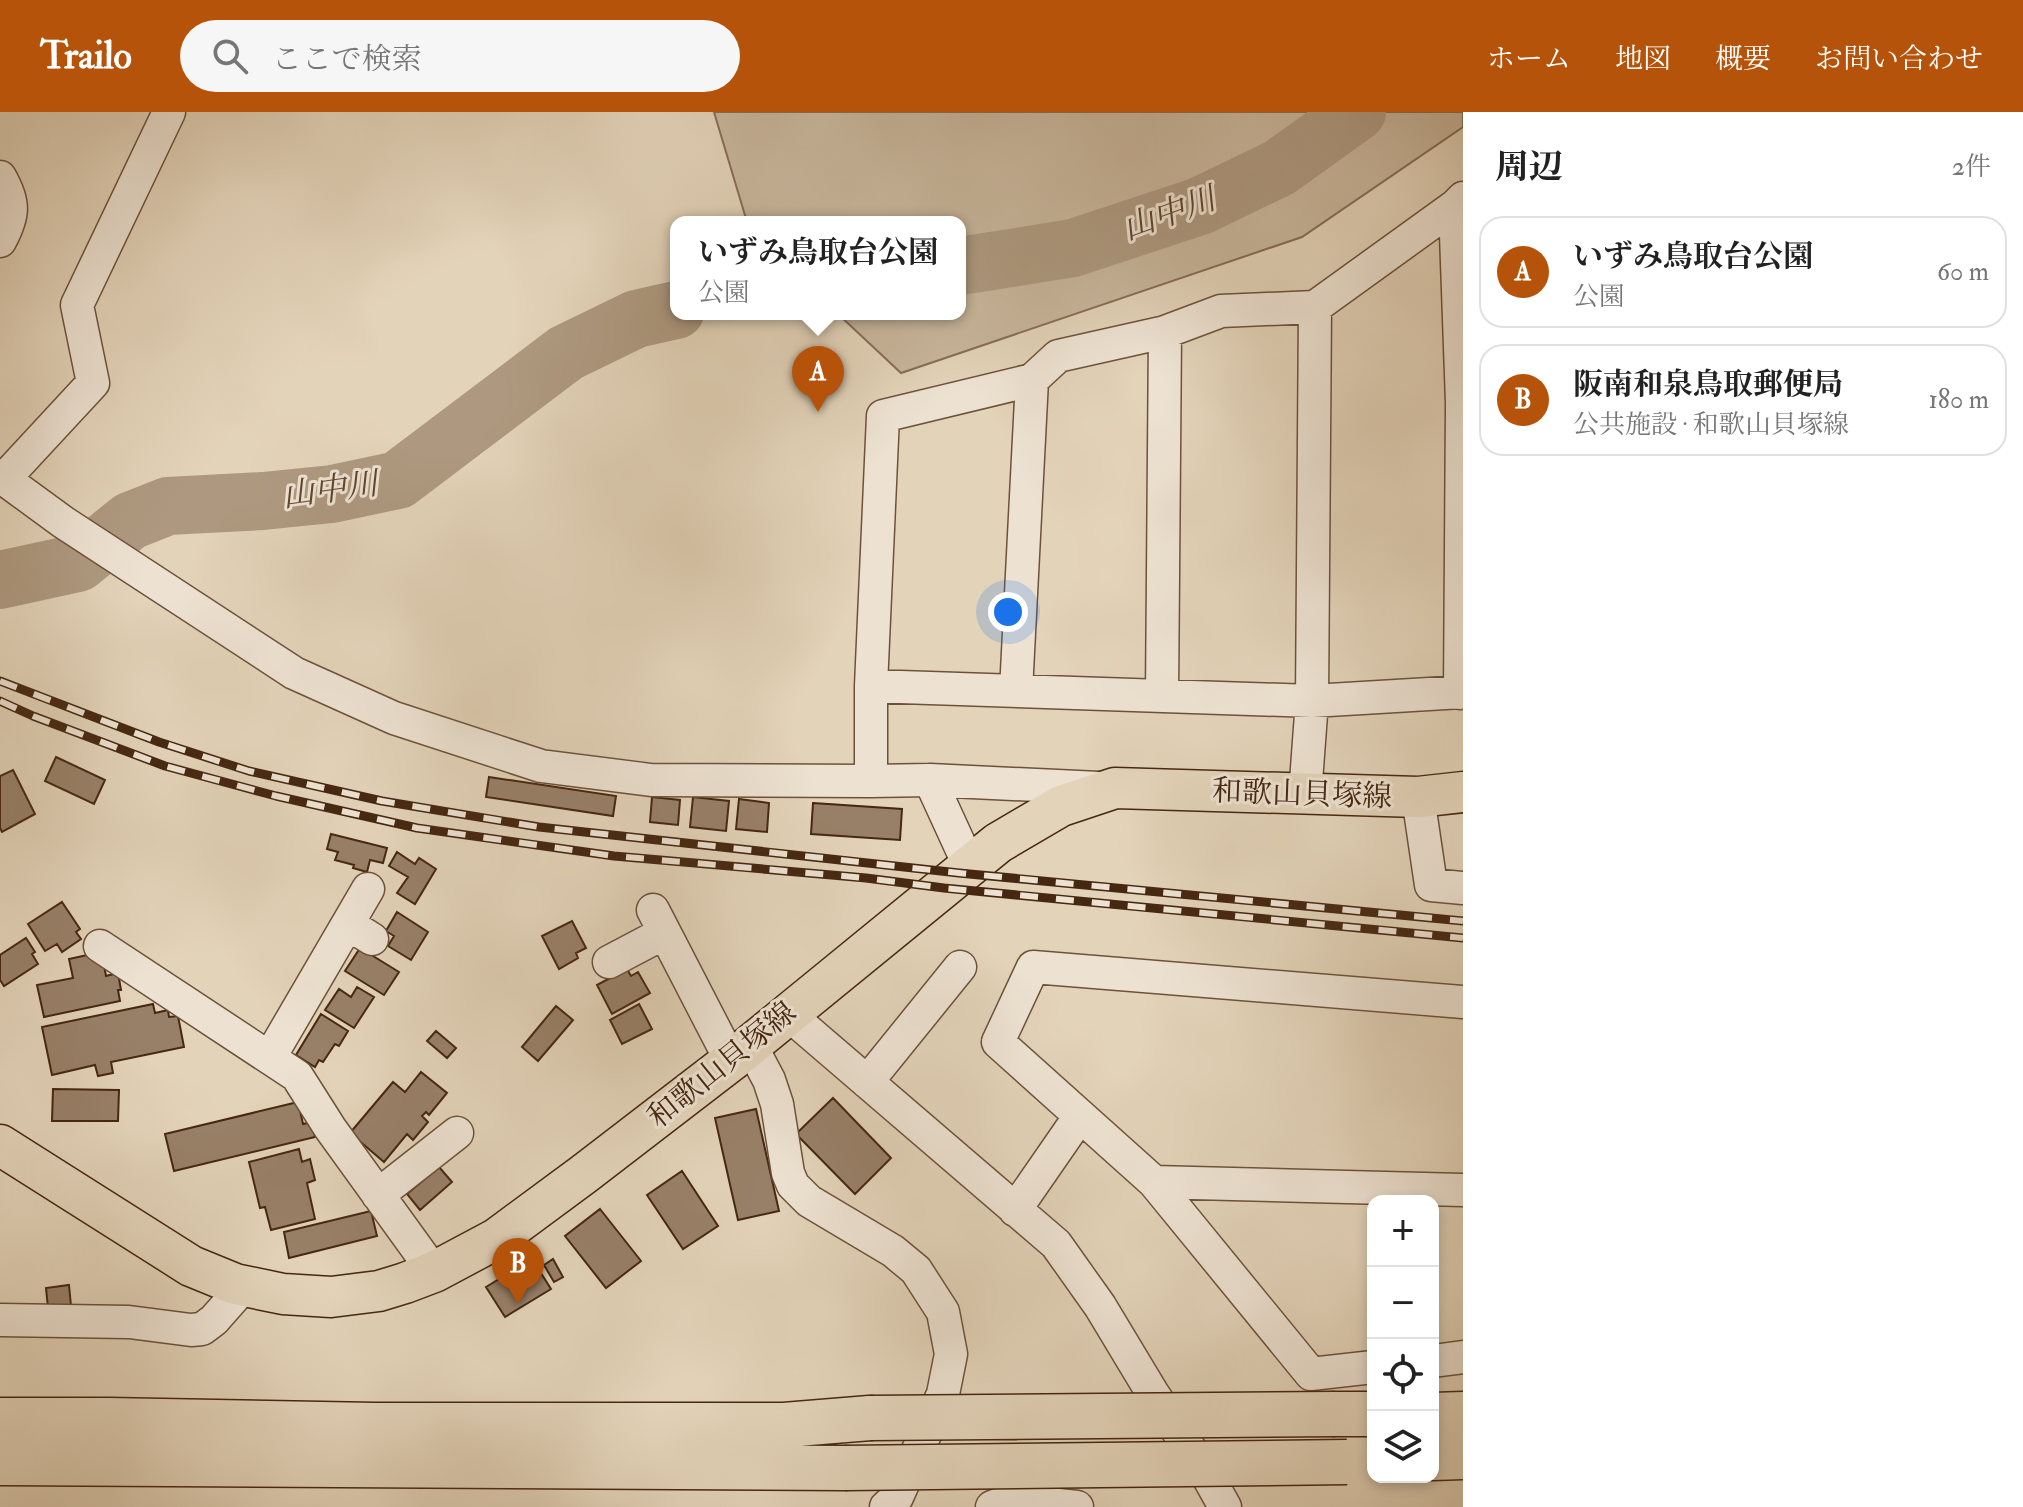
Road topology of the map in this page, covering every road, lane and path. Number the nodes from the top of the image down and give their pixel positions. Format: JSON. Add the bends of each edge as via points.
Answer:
{"nodes":[{"id":1,"x":169,"y":112,"type":"edge"},
{"id":2,"x":0,"y":177,"type":"edge"},
{"id":3,"x":1459,"y":202,"type":"edge"},
{"id":4,"x":0,"y":241,"type":"edge"},
{"id":5,"x":1315,"y":307,"type":"junction"},
{"id":6,"x":1165,"y":332,"type":"junction"},
{"id":7,"x":1032,"y":380,"type":"junction"},
{"id":8,"x":1463,"y":403,"type":"edge"},
{"id":9,"x":2,"y":478,"type":"edge"},
{"id":10,"x":871,"y":686,"type":"junction"},
{"id":11,"x":1016,"y":691,"type":"junction"},
{"id":12,"x":1462,"y":693,"type":"edge"},
{"id":13,"x":1162,"y":695,"type":"junction"},
{"id":14,"x":1312,"y":701,"type":"junction"},
{"id":15,"x":930,"y":780,"type":"junction"},
{"id":16,"x":871,"y":781,"type":"junction"},
{"id":17,"x":1115,"y":788,"type":"junction"},
{"id":18,"x":1463,"y":792,"type":"edge"},
{"id":19,"x":1305,"y":795,"type":"junction"},
{"id":20,"x":1418,"y":797,"type":"junction"},
{"id":21,"x":969,"y":865,"type":"junction"},
{"id":22,"x":1463,"y":888,"type":"edge"},
{"id":23,"x":368,"y":889,"type":"dead end"},
{"id":24,"x":100,"y":946,"type":"dead end"},
{"id":25,"x":609,"y":962,"type":"dead end"},
{"id":26,"x":960,"y":967,"type":"dead end"},
{"id":27,"x":1463,"y":1002,"type":"edge"},
{"id":28,"x":787,"y":1013,"type":"junction"},
{"id":29,"x":740,"y":1053,"type":"junction"},
{"id":30,"x":270,"y":1057,"type":"junction"},
{"id":31,"x":867,"y":1082,"type":"junction"},
{"id":32,"x":1080,"y":1116,"type":"junction"},
{"id":33,"x":457,"y":1133,"type":"dead end"},
{"id":34,"x":0,"y":1145,"type":"edge"},
{"id":35,"x":1154,"y":1182,"type":"junction"},
{"id":36,"x":1463,"y":1190,"type":"edge"},
{"id":37,"x":378,"y":1195,"type":"junction"},
{"id":38,"x":1015,"y":1210,"type":"junction"},
{"id":39,"x":434,"y":1272,"type":"junction"},
{"id":40,"x":244,"y":1286,"type":"junction"},
{"id":41,"x":0,"y":1320,"type":"edge"},
{"id":42,"x":1463,"y":1357,"type":"edge"},
{"id":43,"x":1439,"y":1360,"type":"edge"},
{"id":44,"x":1367,"y":1368,"type":"edge"},
{"id":45,"x":1354,"y":1414,"type":"edge"},
{"id":46,"x":1463,"y":1414,"type":"edge"},
{"id":47,"x":1439,"y":1415,"type":"edge"},
{"id":48,"x":0,"y":1420,"type":"edge"},
{"id":49,"x":1463,"y":1457,"type":"edge"},
{"id":50,"x":1439,"y":1458,"type":"edge"},
{"id":51,"x":1360,"y":1462,"type":"edge"},
{"id":52,"x":0,"y":1463,"type":"edge"},
{"id":53,"x":886,"y":1507,"type":"edge"},
{"id":54,"x":992,"y":1507,"type":"edge"},
{"id":55,"x":1077,"y":1507,"type":"edge"},
{"id":56,"x":1225,"y":1507,"type":"edge"}],
"edges":[{"from":1,"to":9,"type":"street","via":[[77,305],[93,383]]},
{"from":2,"to":4,"type":"street","via":[[12,207]]},
{"from":3,"to":5,"type":"street"},
{"from":3,"to":8,"type":"street"},
{"from":5,"to":6,"type":"street","via":[[1221,311]]},
{"from":5,"to":14,"type":"street"},
{"from":6,"to":7,"type":"street","via":[[1058,356]]},
{"from":6,"to":13,"type":"street"},
{"from":7,"to":10,"type":"street","via":[[883,416]]},
{"from":7,"to":11,"type":"street"},
{"from":8,"to":12,"type":"street"},
{"from":9,"to":16,"type":"street","via":[[294,673],[394,718],[541,766],[651,780]]},
{"from":10,"to":11,"type":"street"},
{"from":10,"to":16,"type":"street"},
{"from":11,"to":13,"type":"street"},
{"from":12,"to":14,"type":"street"},
{"from":13,"to":14,"type":"street"},
{"from":14,"to":19,"type":"street"},
{"from":15,"to":16,"type":"street"},
{"from":15,"to":17,"type":"street"},
{"from":15,"to":21,"type":"street"},
{"from":17,"to":19,"type":"main road","name":"和歌山貝塚線"},
{"from":17,"to":21,"type":"main road","name":"和歌山貝塚線","via":[[1061,806]]},
{"from":18,"to":20,"type":"main road","name":"和歌山貝塚線"},
{"from":19,"to":20,"type":"main road","name":"和歌山貝塚線"},
{"from":20,"to":22,"type":"street","via":[[1431,885]]},
{"from":21,"to":28,"type":"main road","name":"和歌山貝塚線"},
{"from":23,"to":30,"type":"street","via":[[360,931]]},
{"from":24,"to":30,"type":"street"},
{"from":25,"to":29,"type":"street","via":[[658,921]]},
{"from":26,"to":31,"type":"street"},
{"from":27,"to":32,"type":"street","via":[[1033,967],[998,1042]]},
{"from":28,"to":29,"type":"main road","name":"和歌山貝塚線"},
{"from":28,"to":31,"type":"street"},
{"from":29,"to":39,"type":"main road","name":"和歌山貝塚線","via":[[496,1239]]},
{"from":29,"to":53,"type":"street","via":[[769,1080],[793,1185],[809,1201],[916,1270],[943,1312],[951,1354],[943,1394],[897,1497]]},
{"from":30,"to":37,"type":"street","via":[[297,1076]]},
{"from":31,"to":38,"type":"street"},
{"from":32,"to":35,"type":"street"},
{"from":32,"to":38,"type":"street"},
{"from":33,"to":37,"type":"street"},
{"from":34,"to":40,"type":"main road","name":"和歌山貝塚線","via":[[191,1266]]},
{"from":35,"to":36,"type":"street"},
{"from":35,"to":44,"type":"street","via":[[1311,1374]]},
{"from":37,"to":39,"type":"street"},
{"from":38,"to":56,"type":"street","via":[[1056,1244],[1100,1306]]},
{"from":39,"to":40,"type":"main road","name":"和歌山貝塚線","via":[[379,1291],[331,1297]]},
{"from":40,"to":41,"type":"street","via":[[202,1329]]},
{"from":42,"to":43,"type":"street"},
{"from":45,"to":48,"type":"highway","bridge":true,"via":[[870,1418],[784,1425]]},
{"from":46,"to":47,"type":"highway"},
{"from":49,"to":50,"type":"highway"},
{"from":51,"to":52,"type":"highway","bridge":true,"via":[[845,1468]]},
{"from":54,"to":55,"type":"street","via":[[1011,1500]]}]}
